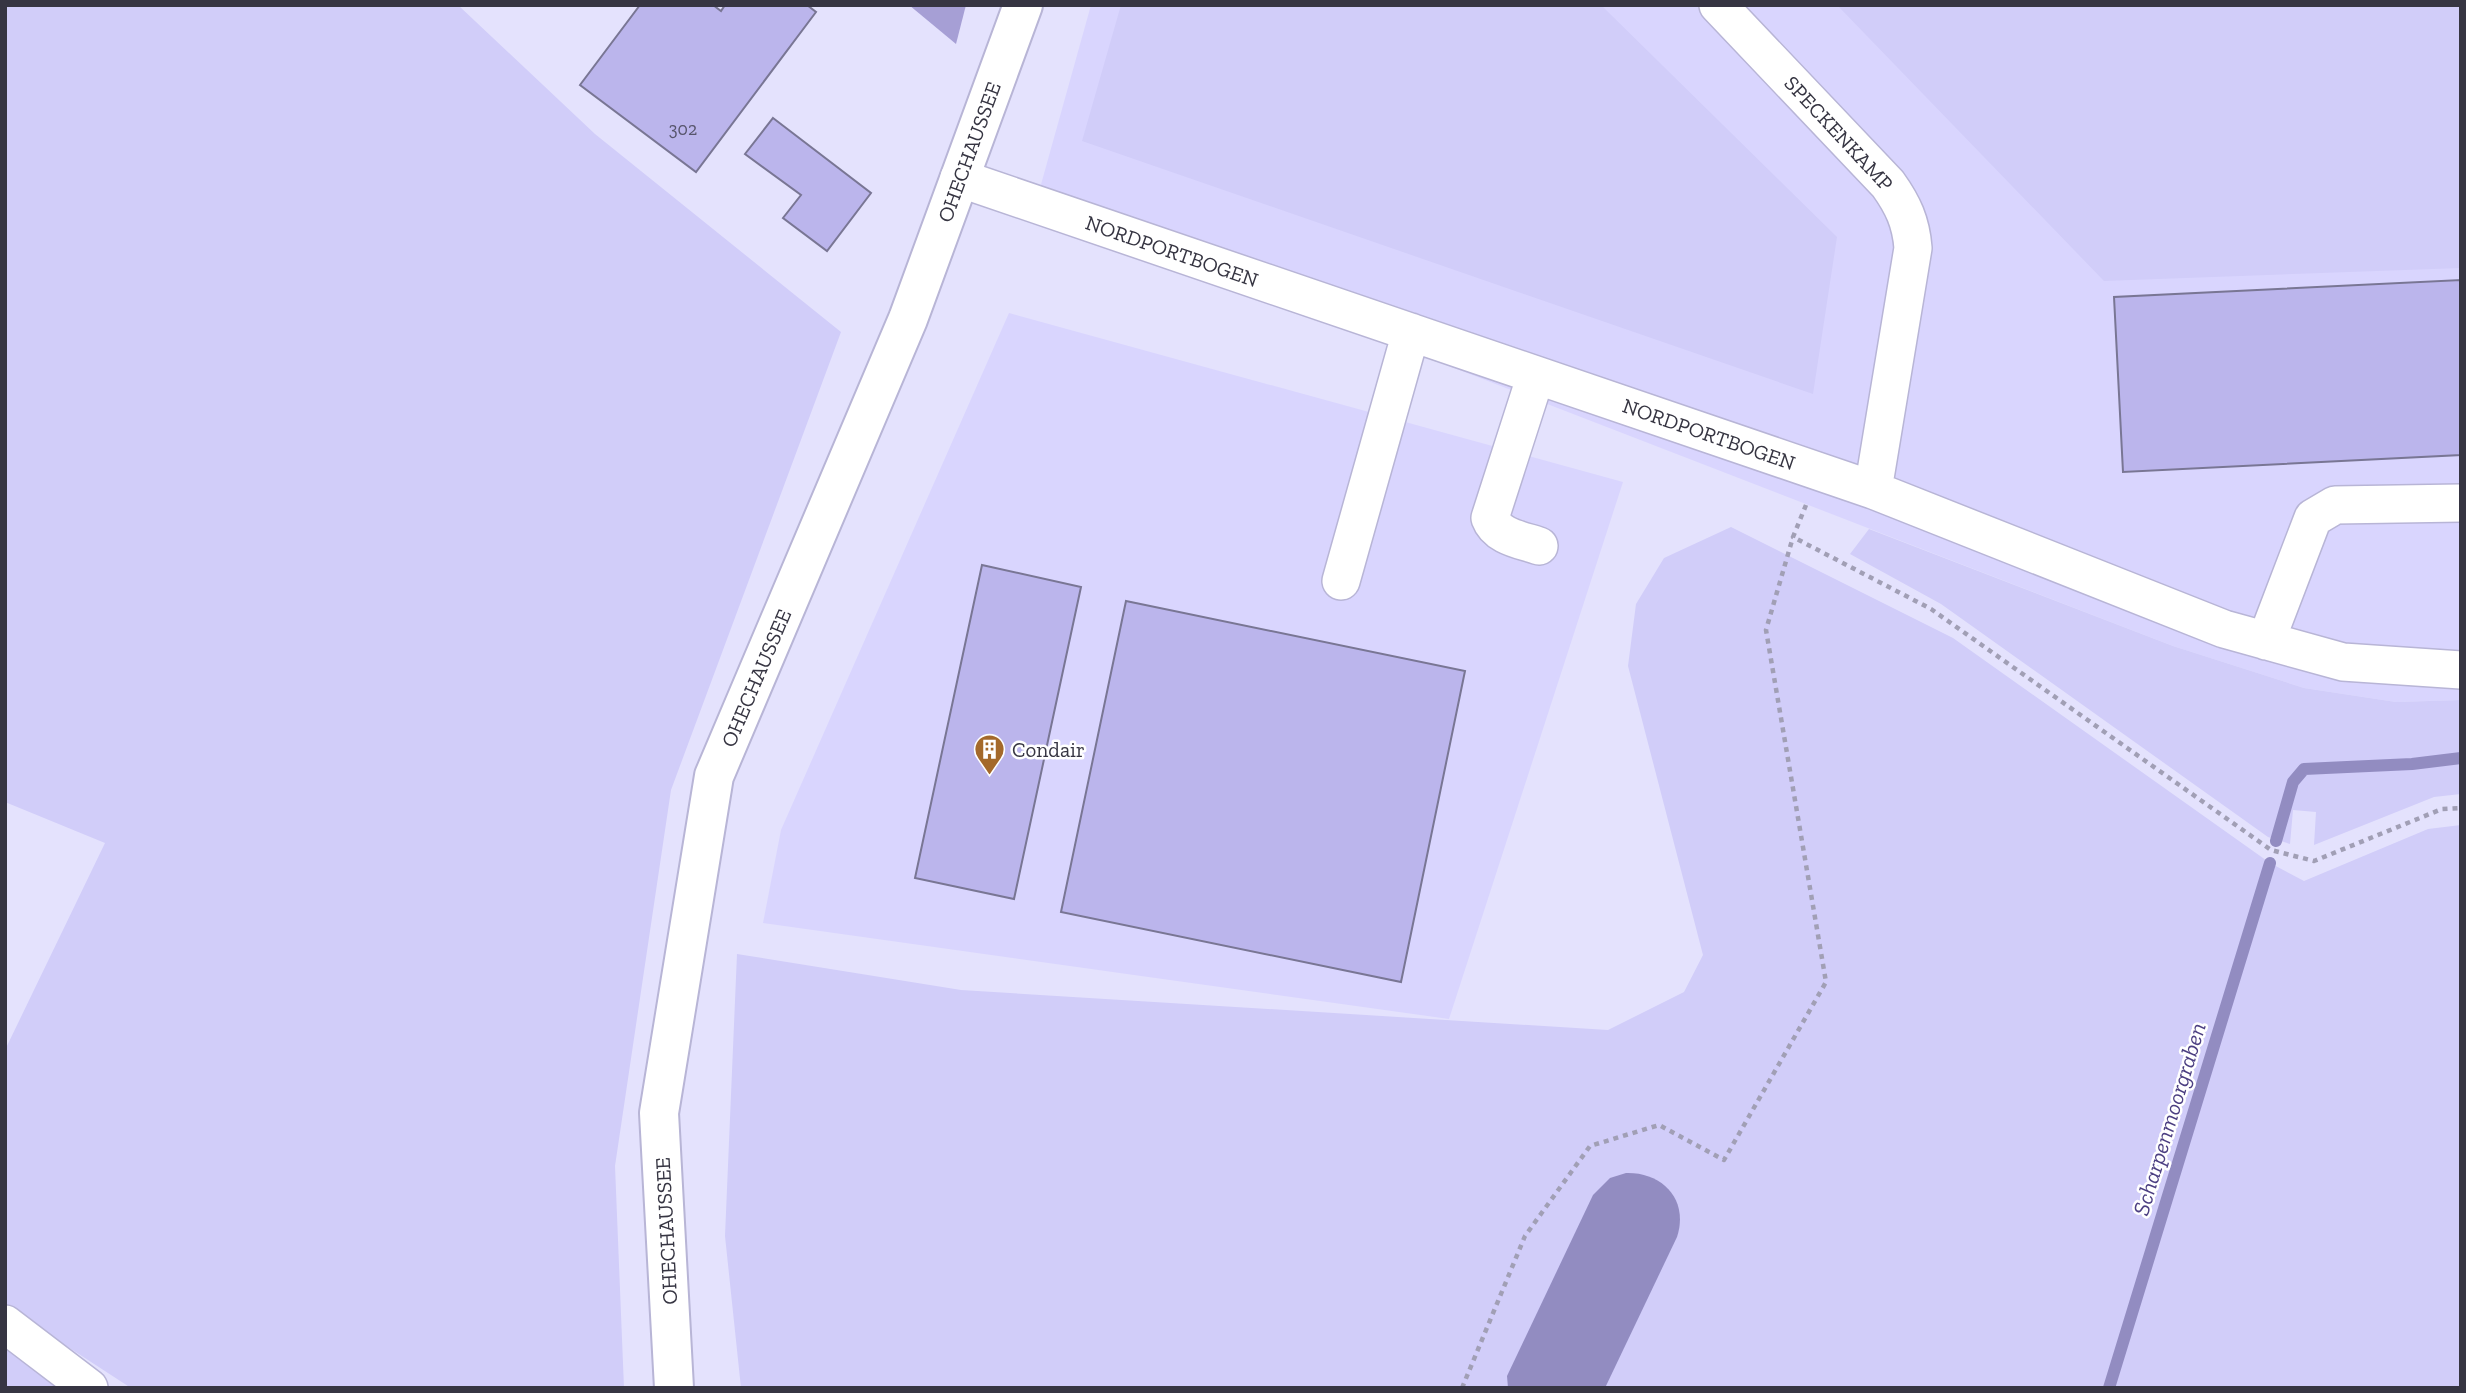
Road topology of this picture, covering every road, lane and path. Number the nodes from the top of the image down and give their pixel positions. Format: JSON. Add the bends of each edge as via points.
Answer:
{"nodes":[{"id":1,"x":1023,"y":5,"type":"edge"},
{"id":2,"x":1718,"y":5,"type":"edge"},
{"id":3,"x":959,"y":178,"type":"junction"},
{"id":4,"x":1411,"y":332,"type":"junction"},
{"id":5,"x":1536,"y":375,"type":"junction"},
{"id":6,"x":1820,"y":472,"type":"junction"},
{"id":7,"x":1873,"y":490,"type":"junction"},
{"id":8,"x":2461,"y":503,"type":"edge"},
{"id":9,"x":1793,"y":537,"type":"junction"},
{"id":10,"x":1539,"y":546,"type":"dead end"},
{"id":11,"x":1341,"y":581,"type":"dead end"},
{"id":12,"x":2266,"y":641,"type":"junction"},
{"id":13,"x":2461,"y":670,"type":"edge"},
{"id":14,"x":2461,"y":808,"type":"edge"},
{"id":15,"x":5,"y":1324,"type":"edge"},
{"id":16,"x":89,"y":1388,"type":"edge"},
{"id":17,"x":674,"y":1388,"type":"edge"},
{"id":18,"x":1462,"y":1388,"type":"edge"}],
"edges":[{"from":1,"to":3,"type":"main road","name":"OHECHAUSSEE"},
{"from":2,"to":7,"type":"street","name":"SPECKENKAMP","via":[[1888,184],[1911,226],[1913,248]]},
{"from":3,"to":4,"type":"street","name":"NORDPORTBOGEN"},
{"from":3,"to":17,"type":"main road","name":"OHECHAUSSEE","via":[[904,329],[714,776],[659,1113]]},
{"from":4,"to":5,"type":"street","name":"NORDPORTBOGEN"},
{"from":4,"to":11,"type":"street"},
{"from":5,"to":6,"type":"street","name":"NORDPORTBOGEN"},
{"from":5,"to":10,"type":"street","via":[[1490,518],[1500,532]]},
{"from":6,"to":7,"type":"street","name":"NORDPORTBOGEN"},
{"from":6,"to":9,"type":"path"},
{"from":7,"to":12,"type":"street","name":"NORDPORTBOGEN","via":[[2224,629]]},
{"from":8,"to":12,"type":"street","via":[[2335,505],[2314,518]]},
{"from":9,"to":14,"type":"path","via":[[1931,609],[2271,850],[2314,861],[2442,810]]},
{"from":9,"to":18,"type":"path","via":[[1766,630],[1826,982],[1724,1160],[1659,1125],[1590,1146],[1525,1237]]},
{"from":12,"to":13,"type":"street","name":"NORDPORTBOGEN","via":[[2343,662]]},
{"from":15,"to":16,"type":"street"}]}
